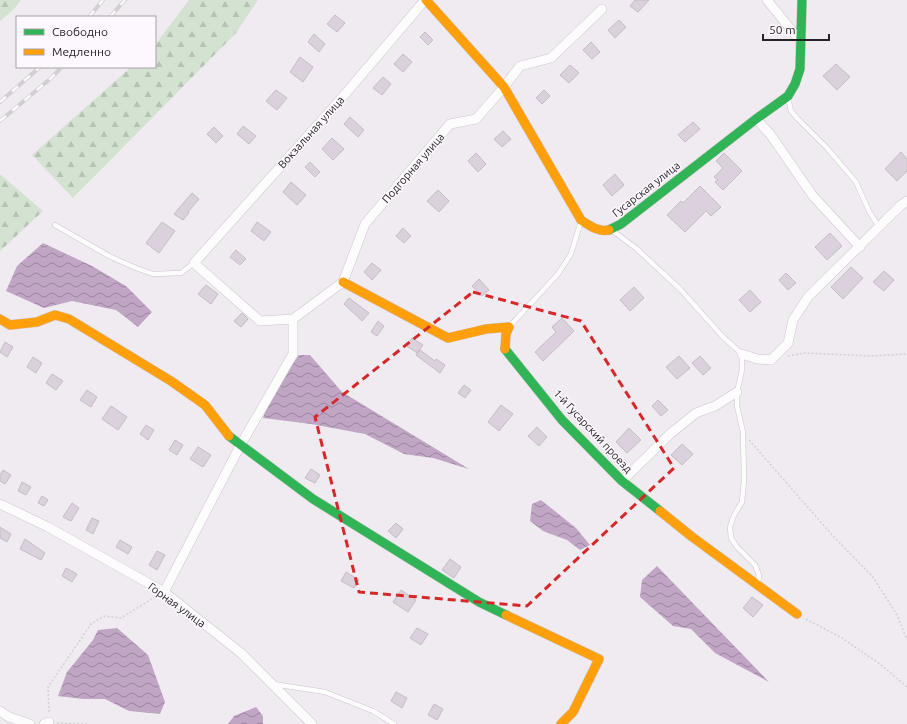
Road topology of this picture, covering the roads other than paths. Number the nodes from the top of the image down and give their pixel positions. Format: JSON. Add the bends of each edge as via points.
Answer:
{"nodes":[{"id":1,"x":426,"y":0,"type":"edge"},
{"id":2,"x":767,"y":0,"type":"edge"},
{"id":3,"x":802,"y":0,"type":"edge"},
{"id":4,"x":602,"y":8,"type":"dead end"},
{"id":5,"x":801,"y":42,"type":"junction"},
{"id":6,"x":504,"y":87,"type":"junction"},
{"id":7,"x":788,"y":96,"type":"junction"},
{"id":8,"x":756,"y":119,"type":"junction"},
{"id":9,"x":907,"y":201,"type":"edge"},
{"id":10,"x":581,"y":220,"type":"junction"},
{"id":11,"x":55,"y":225,"type":"dead end"},
{"id":12,"x":879,"y":228,"type":"junction"},
{"id":13,"x":611,"y":230,"type":"junction"},
{"id":14,"x":860,"y":247,"type":"junction"},
{"id":15,"x":194,"y":262,"type":"junction"},
{"id":16,"x":343,"y":282,"type":"junction"},
{"id":17,"x":293,"y":318,"type":"junction"},
{"id":18,"x":0,"y":319,"type":"edge"},
{"id":19,"x":509,"y":327,"type":"junction"},
{"id":20,"x":742,"y":354,"type":"junction"},
{"id":21,"x":737,"y":392,"type":"junction"},
{"id":22,"x":240,"y":446,"type":"junction"},
{"id":23,"x":622,"y":481,"type":"junction"},
{"id":24,"x":0,"y":504,"type":"edge"},
{"id":25,"x":758,"y":585,"type":"junction"},
{"id":26,"x":164,"y":592,"type":"junction"},
{"id":27,"x":798,"y":614,"type":"road end"},
{"id":28,"x":272,"y":684,"type":"junction"},
{"id":29,"x":0,"y":711,"type":"edge"},
{"id":30,"x":30,"y":724,"type":"edge"},
{"id":31,"x":312,"y":724,"type":"edge"},
{"id":32,"x":394,"y":724,"type":"edge"},
{"id":33,"x":561,"y":724,"type":"edge"}],
"edges":[{"from":1,"to":6,"type":"street"},
{"from":1,"to":15,"type":"street","name":"Вокзальная улица"},
{"from":2,"to":5,"type":"street"},
{"from":3,"to":5,"type":"street"},
{"from":4,"to":6,"type":"street","name":"Подгорная улица","via":[[551,58],[520,66]]},
{"from":5,"to":7,"type":"street","via":[[800,69]]},
{"from":6,"to":10,"type":"street"},
{"from":6,"to":16,"type":"street","name":"Подгорная улица","via":[[476,119],[450,124],[365,224]]},
{"from":7,"to":8,"type":"street","name":"Гусарская улица"},
{"from":7,"to":12,"type":"lane","via":[[791,111],[856,182]]},
{"from":8,"to":13,"type":"street","name":"Гусарская улица"},
{"from":8,"to":14,"type":"street","via":[[770,134],[813,196]]},
{"from":9,"to":12,"type":"street"},
{"from":10,"to":13,"type":"street","name":"Гусарская улица","via":[[596,230]]},
{"from":10,"to":19,"type":"lane","via":[[571,254],[558,274]]},
{"from":11,"to":15,"type":"lane","via":[[109,256],[153,274],[181,273]]},
{"from":12,"to":14,"type":"street"},
{"from":13,"to":20,"type":"lane","via":[[637,249],[675,284]]},
{"from":14,"to":20,"type":"street","via":[[808,296],[793,320],[788,343],[771,360]]},
{"from":15,"to":17,"type":"street","via":[[260,321]]},
{"from":16,"to":17,"type":"street"},
{"from":16,"to":19,"type":"street","via":[[448,338],[486,329]]},
{"from":17,"to":22,"type":"street","via":[[293,354]]},
{"from":18,"to":22,"type":"street","via":[[10,325],[37,322],[55,315],[69,319],[171,381],[205,405],[227,435]]},
{"from":19,"to":23,"type":"street","name":"1-й Гусарский проезд","via":[[505,350],[562,420]]},
{"from":20,"to":21,"type":"lane","via":[[742,370]]},
{"from":21,"to":23,"type":"street","via":[[715,406],[696,413],[670,434]]},
{"from":21,"to":25,"type":"lane","via":[[737,406],[743,432],[744,480],[742,502],[734,514],[730,527],[734,543],[756,565]]},
{"from":22,"to":26,"type":"street"},
{"from":22,"to":33,"type":"street","via":[[312,499],[479,602],[599,659],[572,712]]},
{"from":23,"to":25,"type":"street","name":"1-й Гусарский проезд"},
{"from":24,"to":26,"type":"street","name":"Горная улица","via":[[48,527]]},
{"from":25,"to":27,"type":"street","name":"1-й Гусарский проезд"},
{"from":26,"to":28,"type":"street","name":"Горная улица","via":[[241,653]]},
{"from":28,"to":31,"type":"street","name":"Горная улица"},
{"from":28,"to":32,"type":"lane","via":[[325,692],[373,711]]},
{"from":29,"to":30,"type":"street"}]}
